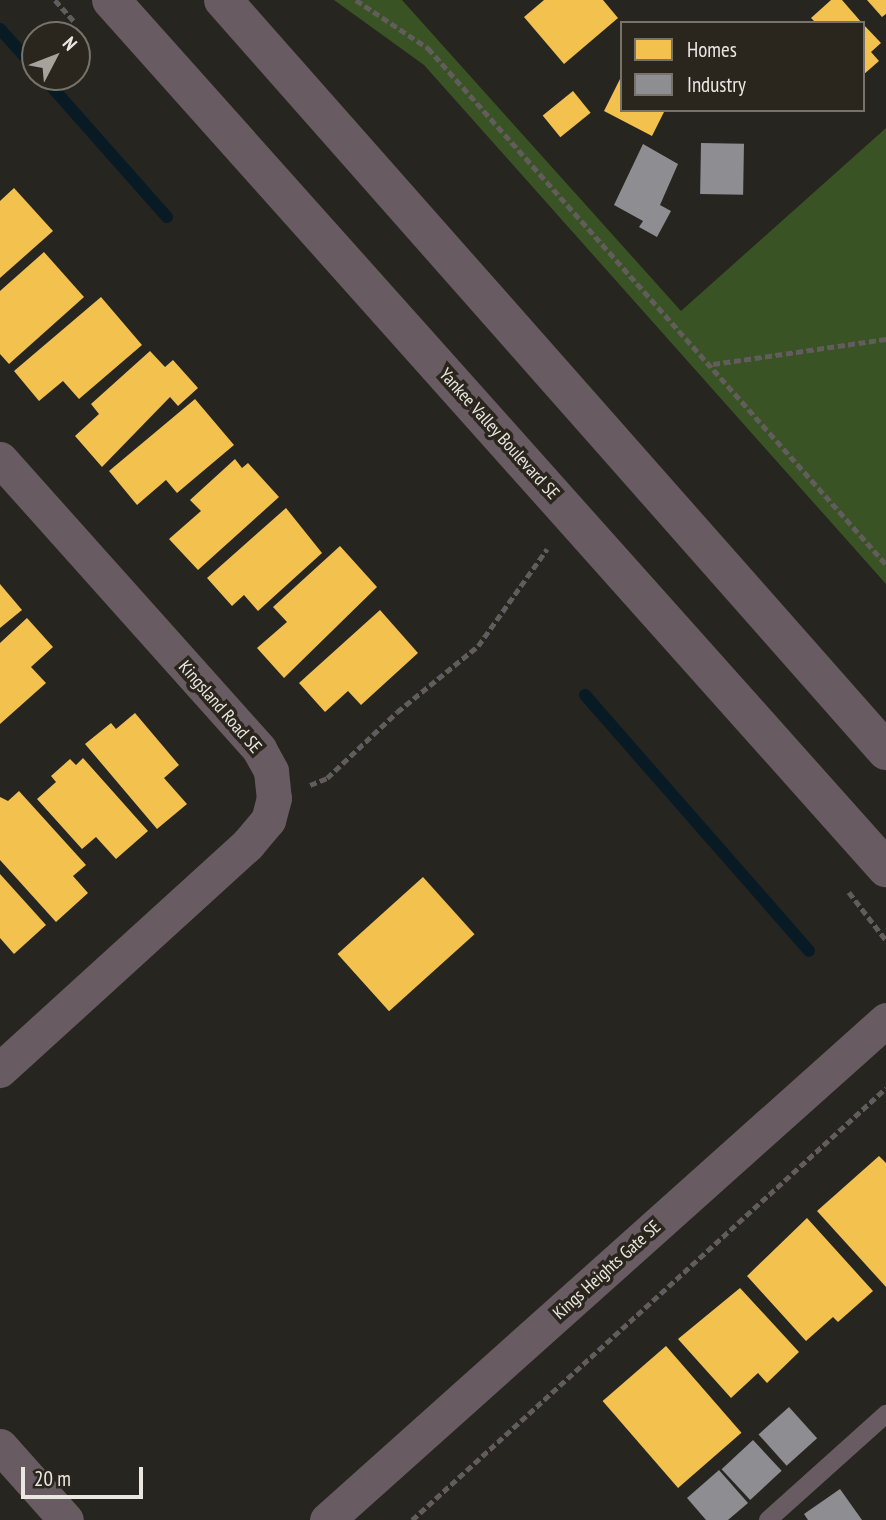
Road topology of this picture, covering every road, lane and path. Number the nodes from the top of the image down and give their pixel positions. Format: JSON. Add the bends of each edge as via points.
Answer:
{"nodes":[{"id":1,"x":111,"y":0,"type":"edge"},
{"id":2,"x":223,"y":0,"type":"edge"},
{"id":3,"x":356,"y":0,"type":"edge"},
{"id":4,"x":886,"y":339,"type":"edge"},
{"id":5,"x":712,"y":365,"type":"junction"},
{"id":6,"x":0,"y":459,"type":"edge"},
{"id":7,"x":547,"y":548,"type":"dead end"},
{"id":8,"x":886,"y":564,"type":"edge"},
{"id":9,"x":886,"y":751,"type":"edge"},
{"id":10,"x":274,"y":798,"type":"junction"},
{"id":11,"x":886,"y":868,"type":"edge"},
{"id":12,"x":871,"y":922,"type":"dead end"},
{"id":13,"x":886,"y":940,"type":"edge"},
{"id":14,"x":886,"y":1020,"type":"edge"},
{"id":15,"x":0,"y":1070,"type":"edge"},
{"id":16,"x":886,"y":1088,"type":"edge"},
{"id":17,"x":880,"y":1092,"type":"junction"},
{"id":18,"x":886,"y":1099,"type":"edge"},
{"id":19,"x":886,"y":1414,"type":"edge"},
{"id":20,"x":0,"y":1446,"type":"edge"},
{"id":21,"x":66,"y":1520,"type":"edge"},
{"id":22,"x":327,"y":1520,"type":"edge"},
{"id":23,"x":412,"y":1520,"type":"edge"},
{"id":24,"x":768,"y":1520,"type":"edge"}],
"edges":[{"from":1,"to":11,"type":"street","name":"Yankee Valley Boulevard SE"},
{"from":2,"to":9,"type":"street"},
{"from":3,"to":5,"type":"path","via":[[428,48]]},
{"from":4,"to":5,"type":"path"},
{"from":5,"to":8,"type":"path"},
{"from":6,"to":10,"type":"street","name":"Kingsland Road SE","via":[[259,749],[271,771]]},
{"from":7,"to":10,"type":"path","via":[[478,646],[397,712],[327,778]]},
{"from":10,"to":15,"type":"street","via":[[268,820],[248,844]]},
{"from":12,"to":13,"type":"path"},
{"from":14,"to":22,"type":"street","name":"Kings Heights Gate SE"},
{"from":16,"to":17,"type":"path"},
{"from":17,"to":18,"type":"path"},
{"from":17,"to":23,"type":"path"},
{"from":19,"to":24,"type":"lane"},
{"from":20,"to":21,"type":"street"}]}
